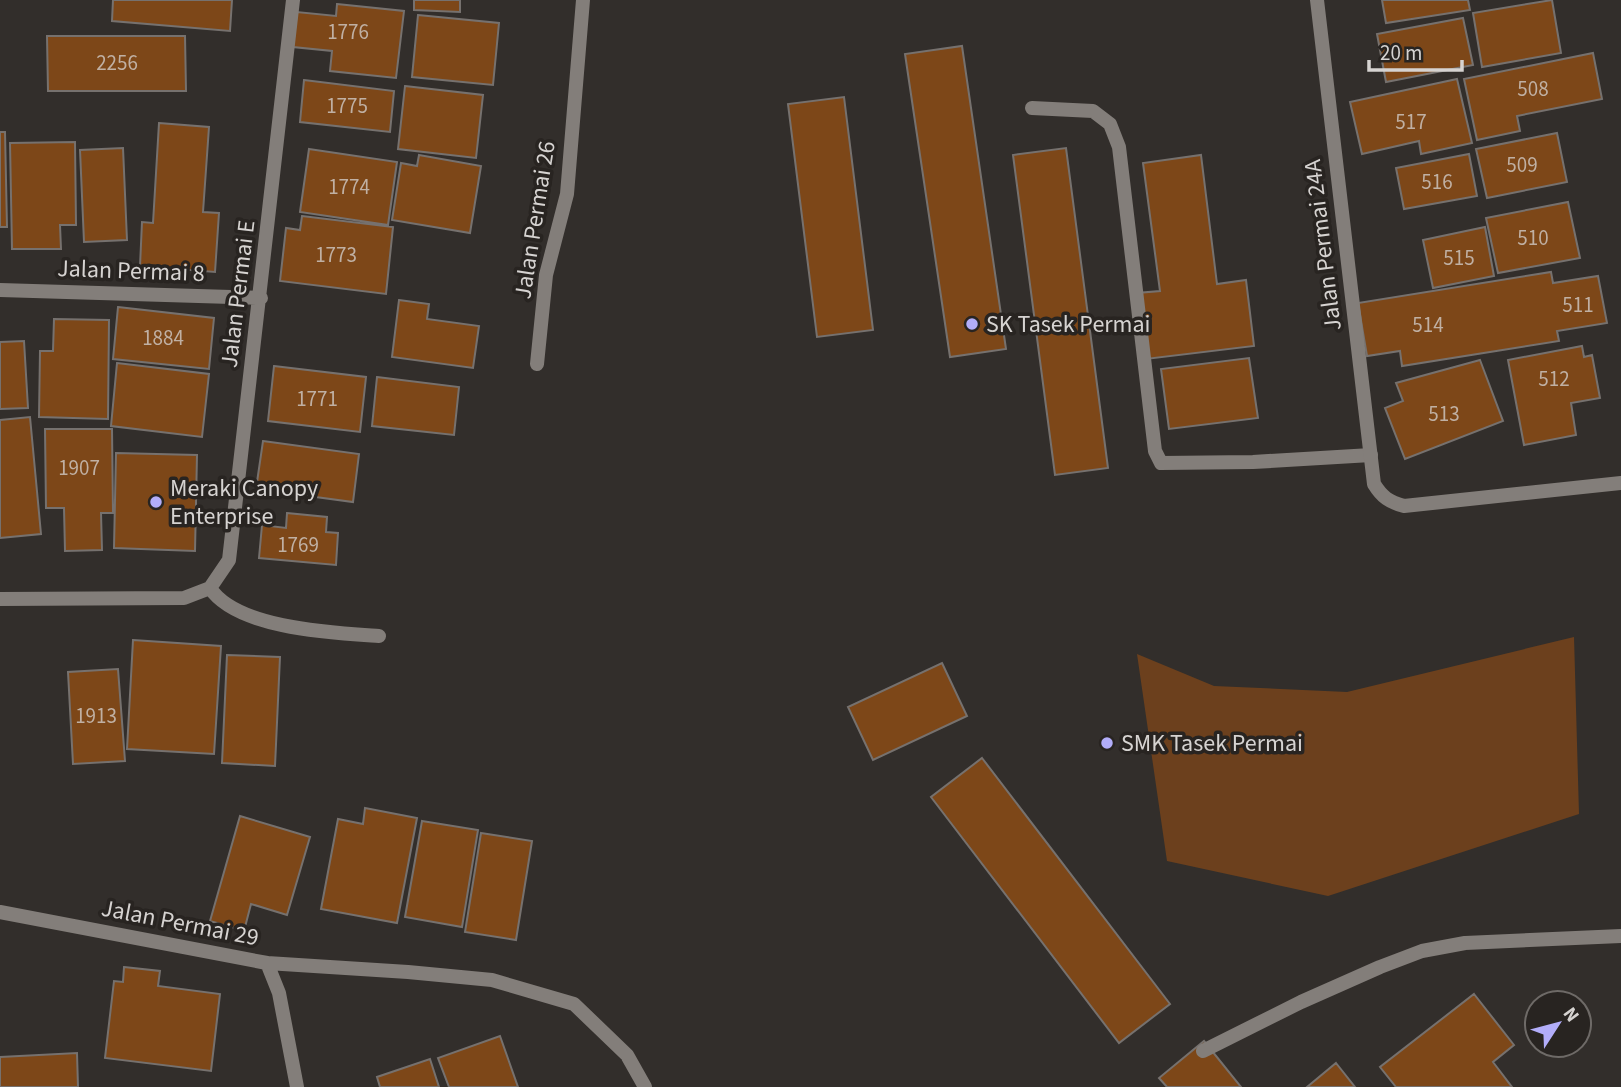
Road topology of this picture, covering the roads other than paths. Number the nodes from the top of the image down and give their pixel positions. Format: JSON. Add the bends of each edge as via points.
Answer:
{"nodes":[{"id":1,"x":293,"y":0,"type":"edge"},
{"id":2,"x":583,"y":0,"type":"edge"},
{"id":3,"x":1317,"y":0,"type":"edge"},
{"id":4,"x":1032,"y":108,"type":"dead end"},
{"id":5,"x":0,"y":290,"type":"edge"},
{"id":6,"x":261,"y":298,"type":"junction"},
{"id":7,"x":537,"y":363,"type":"dead end"},
{"id":8,"x":1371,"y":455,"type":"junction"},
{"id":9,"x":1621,"y":483,"type":"edge"},
{"id":10,"x":211,"y":588,"type":"junction"},
{"id":11,"x":0,"y":599,"type":"edge"},
{"id":12,"x":379,"y":636,"type":"dead end"},
{"id":13,"x":0,"y":912,"type":"edge"},
{"id":14,"x":1621,"y":936,"type":"edge"},
{"id":15,"x":267,"y":963,"type":"junction"},
{"id":16,"x":1203,"y":1051,"type":"dead end"},
{"id":17,"x":298,"y":1087,"type":"edge"},
{"id":18,"x":645,"y":1087,"type":"edge"}],
"edges":[{"from":1,"to":6,"type":"street","name":"Jalan Permai E"},
{"from":2,"to":7,"type":"street","name":"Jalan Permai 26","via":[[567,194],[546,275]]},
{"from":3,"to":8,"type":"street","name":"Jalan Permai 24A"},
{"from":4,"to":8,"type":"street","via":[[1093,111],[1110,124],[1119,147],[1155,451],[1161,463]]},
{"from":5,"to":6,"type":"street","name":"Jalan Permai 8"},
{"from":6,"to":10,"type":"street","name":"Jalan Permai E","via":[[229,560]]},
{"from":8,"to":9,"type":"street","name":"Jalan Permai 24A","via":[[1380,495],[1404,506]]},
{"from":10,"to":11,"type":"street","via":[[184,598]]},
{"from":10,"to":12,"type":"street","via":[[224,605],[266,621],[303,631]]},
{"from":13,"to":15,"type":"street","name":"Jalan Permai 29"},
{"from":14,"to":16,"type":"street","via":[[1465,943],[1422,951],[1301,1002]]},
{"from":15,"to":17,"type":"street","name":"Jalan Permai 29","via":[[279,993]]},
{"from":15,"to":18,"type":"street","via":[[492,980],[574,1004],[627,1055]]}]}
